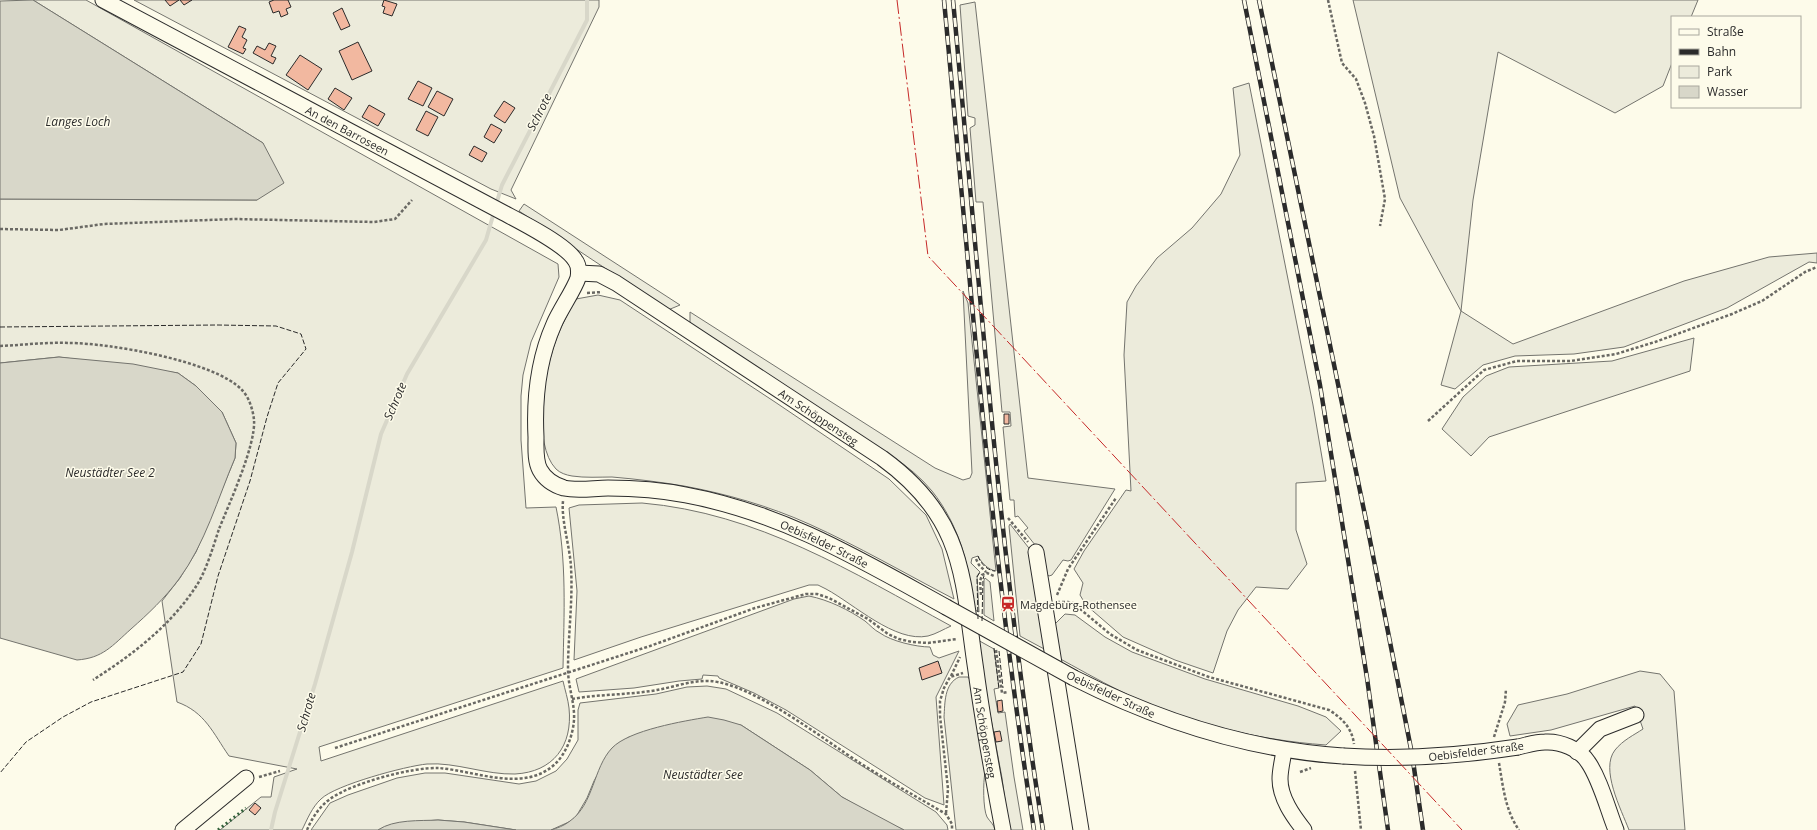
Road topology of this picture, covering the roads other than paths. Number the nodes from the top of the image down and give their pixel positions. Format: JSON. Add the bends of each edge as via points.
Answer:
{"nodes":[{"id":1,"x":103,"y":0,"type":"edge"},
{"id":2,"x":579,"y":273,"type":"junction"},
{"id":3,"x":1036,"y":552,"type":"road end"},
{"id":4,"x":1636,"y":715,"type":"dead end"},
{"id":5,"x":1284,"y":750,"type":"junction"},
{"id":6,"x":1577,"y":752,"type":"junction"},
{"id":7,"x":246,"y":778,"type":"road end"},
{"id":8,"x":183,"y":830,"type":"edge"},
{"id":9,"x":1003,"y":830,"type":"edge"},
{"id":10,"x":1081,"y":830,"type":"edge"},
{"id":11,"x":1304,"y":830,"type":"edge"},
{"id":12,"x":1616,"y":830,"type":"edge"}],
"edges":[{"from":1,"to":2,"type":"street","name":"An den Barroseen","via":[[531,228],[569,253],[576,260]]},
{"from":2,"to":5,"type":"street","name":"Oebisfelder Straße","bridge":true,"via":[[550,333],[538,375],[535,409],[538,466],[555,485],[565,488],[625,488],[667,492],[717,502],[758,514],[802,530],[828,543],[1074,678],[1123,702],[1215,735]]},
{"from":2,"to":9,"type":"street","name":"Am Schöppensteg","via":[[600,274],[616,283],[882,458],[910,480],[934,507],[950,537],[960,568]]},
{"from":3,"to":10,"type":"street"},
{"from":4,"to":6,"type":"street","via":[[1600,729]]},
{"from":5,"to":6,"type":"street","name":"Oebisfelder Straße","bridge":true,"via":[[1417,758],[1545,742],[1558,743]]},
{"from":5,"to":11,"type":"street","via":[[1280,779],[1283,795]]},
{"from":6,"to":12,"type":"street","name":"Oebisfelder Straße","via":[[1588,761]]},
{"from":7,"to":8,"type":"street"}]}
